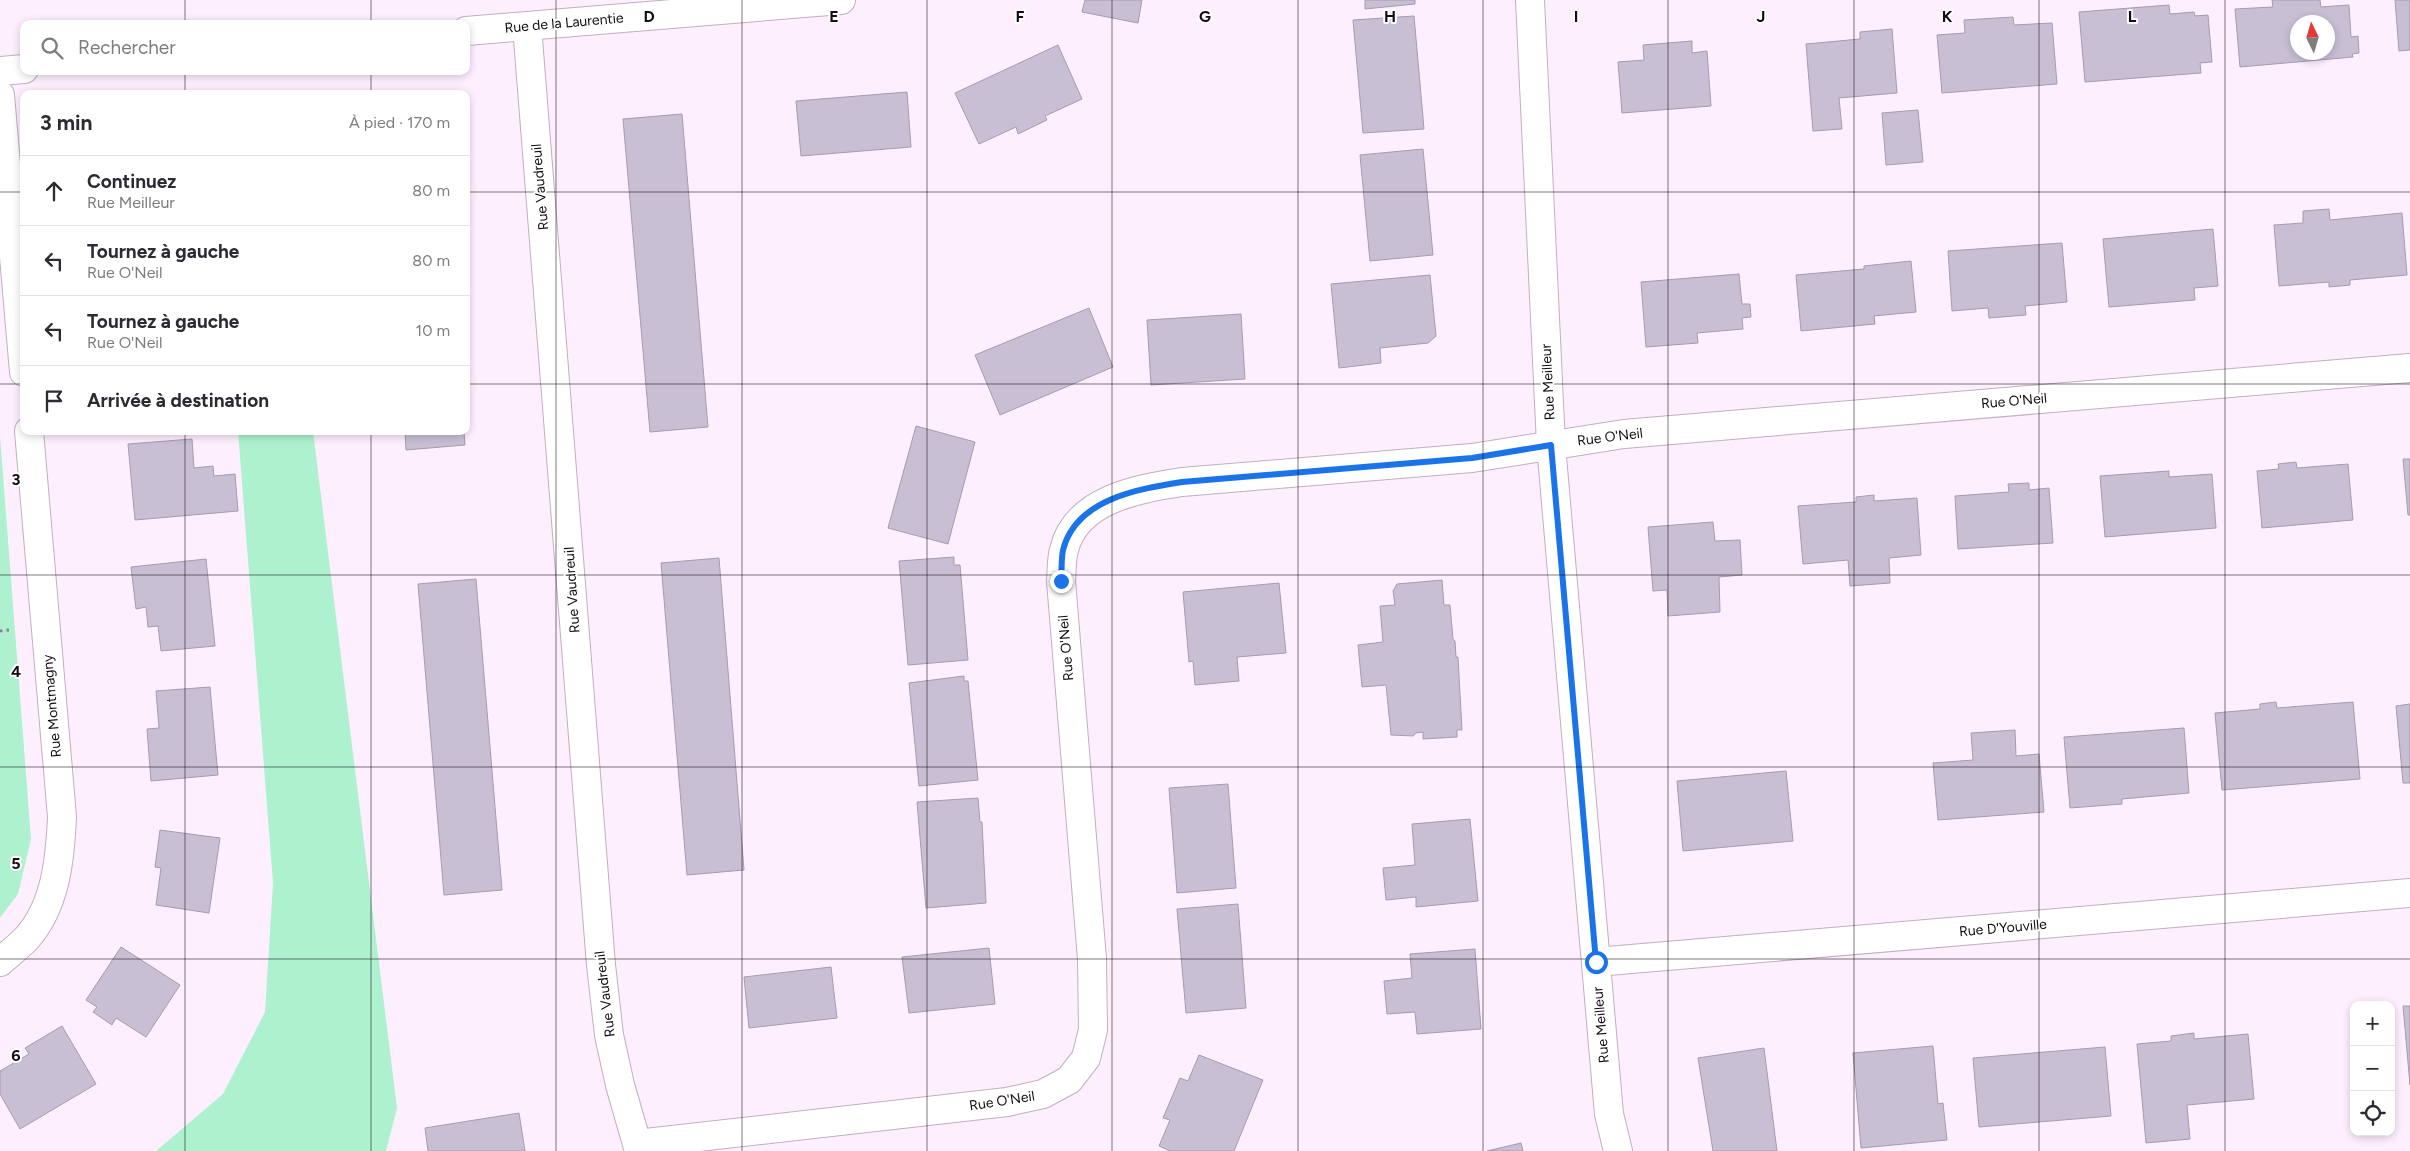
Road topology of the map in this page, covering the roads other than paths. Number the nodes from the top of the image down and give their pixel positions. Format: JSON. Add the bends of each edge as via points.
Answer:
{"nodes":[{"id":1,"x":841,"y":0,"type":"edge"},
{"id":2,"x":1530,"y":0,"type":"edge"},
{"id":3,"x":528,"y":26,"type":"junction"},
{"id":4,"x":470,"y":32,"type":"edge"},
{"id":5,"x":20,"y":69,"type":"edge"},
{"id":6,"x":0,"y":71,"type":"edge"},
{"id":7,"x":0,"y":95,"type":"edge"},
{"id":8,"x":20,"y":326,"type":"edge"},
{"id":9,"x":2410,"y":368,"type":"edge"},
{"id":10,"x":29,"y":435,"type":"edge"},
{"id":11,"x":1551,"y":445,"type":"junction"},
{"id":12,"x":2410,"y":893,"type":"edge"},
{"id":13,"x":0,"y":962,"type":"edge"},
{"id":14,"x":1596,"y":962,"type":"junction"},
{"id":15,"x":638,"y":1147,"type":"edge"},
{"id":16,"x":1618,"y":1151,"type":"edge"}],
"edges":[{"from":1,"to":3,"type":"street","name":"Rue de la Laurentie"},
{"from":2,"to":11,"type":"street","name":"Rue Meilleur"},
{"from":3,"to":4,"type":"street","name":"Rue de la Laurentie"},
{"from":3,"to":15,"type":"street","name":"Rue Vaudreuil","via":[[601,965],[609,1035]]},
{"from":5,"to":6,"type":"street"},
{"from":7,"to":8,"type":"street"},
{"from":9,"to":11,"type":"street","name":"Rue O'Neil","via":[[1624,434]]},
{"from":10,"to":13,"type":"street","name":"Rue Montmagny","via":[[62,817],[60,854],[50,901],[27,938]]},
{"from":11,"to":14,"type":"street","name":"Rue Meilleur"},
{"from":11,"to":15,"type":"street","name":"Rue O'Neil","via":[[1472,458],[1182,482],[1141,488],[1102,503],[1075,526],[1064,550],[1061,581],[1092,959],[1092,1030],[1086,1058],[1069,1080],[1043,1094],[1007,1102]]},
{"from":12,"to":14,"type":"street","name":"Rue D'Youville"},
{"from":14,"to":16,"type":"street","name":"Rue Meilleur","via":[[1609,1114]]}]}
